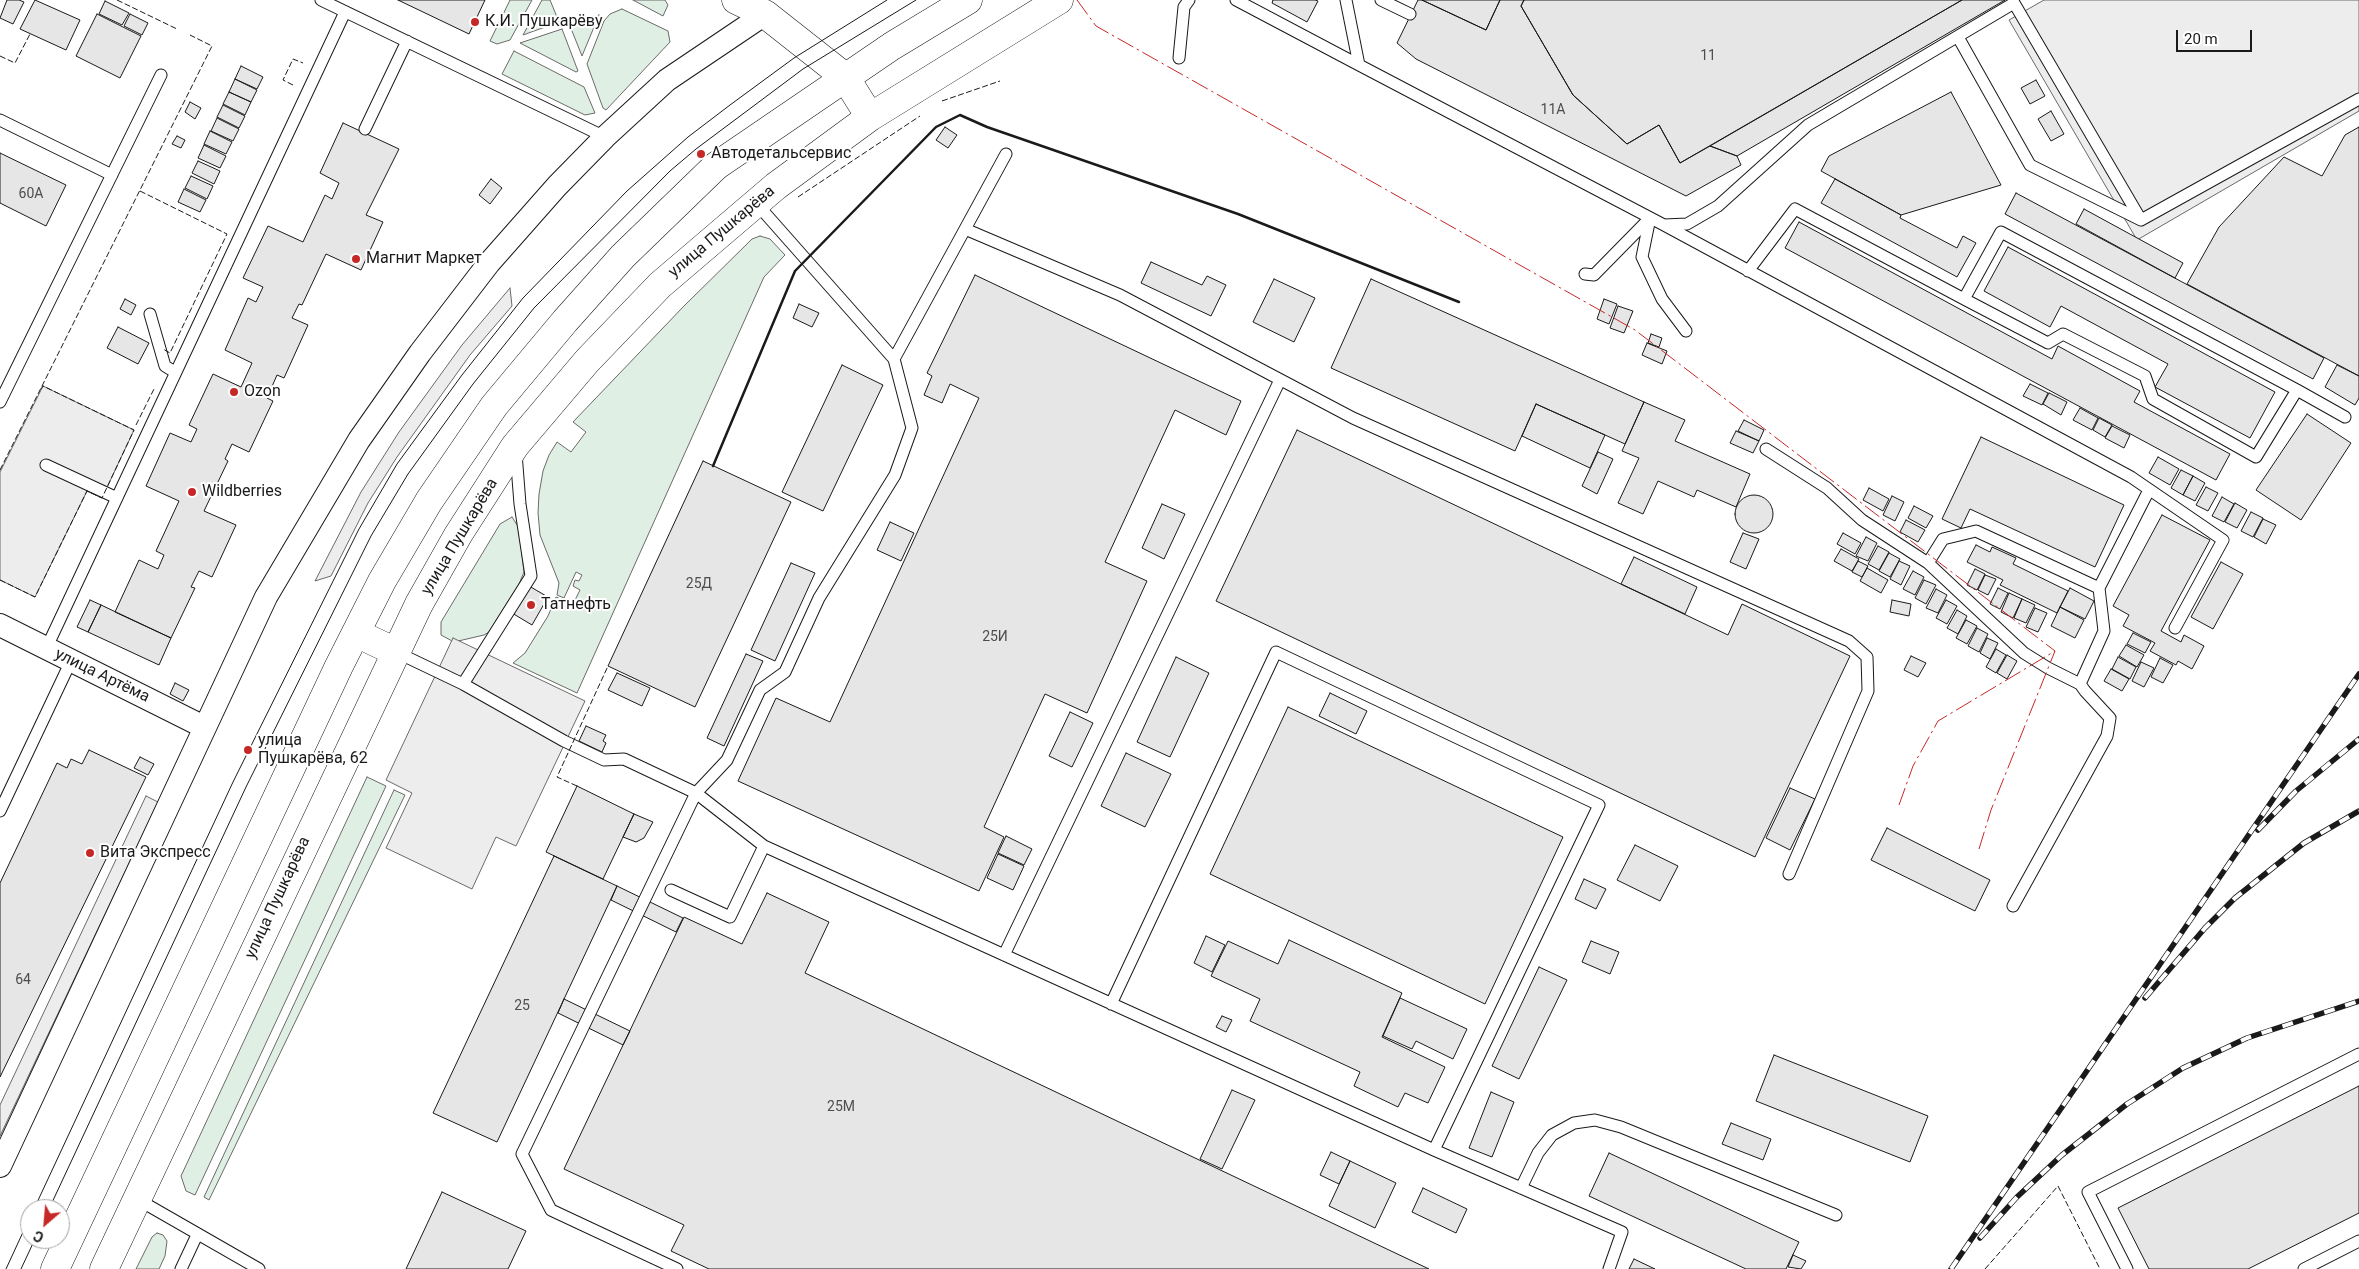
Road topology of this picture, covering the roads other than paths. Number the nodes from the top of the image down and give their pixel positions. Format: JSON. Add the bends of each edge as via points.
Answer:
{"nodes":[{"id":1,"x":321,"y":0,"type":"edge"},
{"id":2,"x":736,"y":0,"type":"edge"},
{"id":3,"x":968,"y":0,"type":"edge"},
{"id":4,"x":1059,"y":0,"type":"edge"},
{"id":5,"x":1189,"y":0,"type":"edge"},
{"id":6,"x":1236,"y":0,"type":"edge"},
{"id":7,"x":1346,"y":0,"type":"edge"},
{"id":8,"x":1381,"y":0,"type":"edge"},
{"id":9,"x":2017,"y":2,"type":"edge"},
{"id":10,"x":775,"y":7,"type":"edge"},
{"id":11,"x":345,"y":12,"type":"junction"},
{"id":12,"x":1410,"y":14,"type":"dead end"},
{"id":13,"x":1958,"y":37,"type":"junction"},
{"id":14,"x":407,"y":41,"type":"junction"},
{"id":15,"x":1179,"y":58,"type":"dead end"},
{"id":16,"x":1359,"y":66,"type":"junction"},
{"id":17,"x":161,"y":75,"type":"dead end"},
{"id":18,"x":845,"y":77,"type":"junction"},
{"id":19,"x":2359,"y":99,"type":"edge"},
{"id":20,"x":870,"y":117,"type":"junction"},
{"id":21,"x":0,"y":120,"type":"edge"},
{"id":22,"x":365,"y":129,"type":"dead end"},
{"id":23,"x":605,"y":137,"type":"junction"},
{"id":24,"x":1006,"y":154,"type":"dead end"},
{"id":25,"x":112,"y":175,"type":"junction"},
{"id":26,"x":756,"y":203,"type":"junction"},
{"id":27,"x":1650,"y":218,"type":"junction"},
{"id":28,"x":2141,"y":220,"type":"junction"},
{"id":29,"x":1664,"y":226,"type":"junction"},
{"id":30,"x":965,"y":228,"type":"junction"},
{"id":31,"x":1748,"y":271,"type":"junction"},
{"id":32,"x":1585,"y":274,"type":"dead end"},
{"id":33,"x":1964,"y":299,"type":"junction"},
{"id":34,"x":150,"y":314,"type":"dead end"},
{"id":35,"x":1686,"y":331,"type":"dead end"},
{"id":36,"x":894,"y":360,"type":"junction"},
{"id":37,"x":176,"y":372,"type":"junction"},
{"id":38,"x":1280,"y":380,"type":"junction"},
{"id":39,"x":2297,"y":390,"type":"junction"},
{"id":40,"x":0,"y":402,"type":"edge"},
{"id":41,"x":2345,"y":418,"type":"dead end"},
{"id":42,"x":515,"y":446,"type":"junction"},
{"id":43,"x":1766,"y":449,"type":"dead end"},
{"id":44,"x":46,"y":465,"type":"dead end"},
{"id":45,"x":2149,"y":490,"type":"junction"},
{"id":46,"x":117,"y":498,"type":"junction"},
{"id":47,"x":1928,"y":563,"type":"junction"},
{"id":48,"x":2099,"y":588,"type":"junction"},
{"id":49,"x":0,"y":625,"type":"edge"},
{"id":50,"x":2175,"y":628,"type":"dead end"},
{"id":51,"x":356,"y":633,"type":"junction"},
{"id":52,"x":46,"y":649,"type":"junction"},
{"id":53,"x":396,"y":652,"type":"junction"},
{"id":54,"x":71,"y":661,"type":"junction"},
{"id":55,"x":463,"y":684,"type":"junction"},
{"id":56,"x":2080,"y":684,"type":"junction"},
{"id":57,"x":204,"y":727,"type":"junction"},
{"id":58,"x":5,"y":788,"type":"edge"},
{"id":59,"x":696,"y":793,"type":"junction"},
{"id":60,"x":0,"y":811,"type":"edge"},
{"id":61,"x":764,"y":846,"type":"junction"},
{"id":62,"x":1788,"y":874,"type":"dead end"},
{"id":63,"x":671,"y":890,"type":"dead end"},
{"id":64,"x":2013,"y":906,"type":"dead end"},
{"id":65,"x":1004,"y":955,"type":"junction"},
{"id":66,"x":1111,"y":1004,"type":"junction"},
{"id":67,"x":2359,"y":1054,"type":"edge"},
{"id":68,"x":1434,"y":1150,"type":"junction"},
{"id":69,"x":0,"y":1166,"type":"edge"},
{"id":70,"x":98,"y":1178,"type":"junction"},
{"id":71,"x":1521,"y":1188,"type":"junction"},
{"id":72,"x":137,"y":1199,"type":"junction"},
{"id":73,"x":1836,"y":1215,"type":"dead end"},
{"id":74,"x":197,"y":1235,"type":"junction"},
{"id":75,"x":2359,"y":1241,"type":"edge"},
{"id":76,"x":55,"y":1269,"type":"edge"},
{"id":77,"x":104,"y":1269,"type":"edge"},
{"id":78,"x":181,"y":1269,"type":"edge"},
{"id":79,"x":259,"y":1269,"type":"edge"},
{"id":80,"x":677,"y":1269,"type":"edge"},
{"id":81,"x":1609,"y":1269,"type":"edge"},
{"id":82,"x":2127,"y":1269,"type":"edge"},
{"id":83,"x":2304,"y":1269,"type":"edge"}],
"edges":[{"from":1,"to":11,"type":"lane"},
{"from":2,"to":10,"type":"main road"},
{"from":3,"to":18,"type":"main road"},
{"from":4,"to":20,"type":"main road","name":"улица Пушкарёва"},
{"from":5,"to":15,"type":"lane","via":[[1184,7]]},
{"from":6,"to":16,"type":"lane"},
{"from":7,"to":16,"type":"lane"},
{"from":8,"to":12,"type":"lane"},
{"from":9,"to":13,"type":"lane"},
{"from":9,"to":28,"type":"lane"},
{"from":10,"to":18,"type":"main road"},
{"from":10,"to":23,"type":"street","via":[[667,80]]},
{"from":11,"to":14,"type":"lane"},
{"from":11,"to":37,"type":"lane"},
{"from":13,"to":28,"type":"lane","via":[[2030,165]]},
{"from":13,"to":29,"type":"lane","via":[[1808,125],[1718,206],[1687,224]]},
{"from":14,"to":22,"type":"lane"},
{"from":14,"to":23,"type":"lane"},
{"from":16,"to":27,"type":"lane"},
{"from":17,"to":25,"type":"lane"},
{"from":18,"to":20,"type":"main road"},
{"from":18,"to":51,"type":"main road","via":[[716,166],[623,256],[571,313],[494,406],[429,501]]},
{"from":19,"to":28,"type":"lane"},
{"from":20,"to":26,"type":"main road","name":"улица Пушкарёва"},
{"from":21,"to":25,"type":"lane"},
{"from":23,"to":57,"type":"street","via":[[489,264],[420,353],[359,440],[266,597]]},
{"from":24,"to":30,"type":"lane"},
{"from":25,"to":40,"type":"lane"},
{"from":26,"to":36,"type":"lane"},
{"from":26,"to":42,"type":"main road","name":"улица Пушкарёва","via":[[660,285],[587,361]]},
{"from":27,"to":29,"type":"lane"},
{"from":27,"to":32,"type":"lane","via":[[1594,275]]},
{"from":27,"to":35,"type":"lane","via":[[1642,257],[1662,299]]},
{"from":29,"to":31,"type":"lane"},
{"from":30,"to":36,"type":"lane"},
{"from":30,"to":38,"type":"lane","via":[[1120,296]]},
{"from":31,"to":33,"type":"lane","via":[[1795,209]]},
{"from":31,"to":45,"type":"lane","via":[[2131,477]]},
{"from":33,"to":39,"type":"lane","via":[[2001,232]]},
{"from":33,"to":39,"type":"lane","via":[[2048,343],[2063,334],[2144,376],[2153,399],[2256,457]]},
{"from":34,"to":37,"type":"lane","via":[[165,366]]},
{"from":36,"to":59,"type":"lane","via":[[912,428],[895,476],[820,598],[785,672],[760,690],[727,760]]},
{"from":37,"to":46,"type":"lane"},
{"from":38,"to":62,"type":"lane","via":[[1353,418],[1849,641],[1867,658],[1868,691]]},
{"from":38,"to":65,"type":"lane"},
{"from":39,"to":41,"type":"lane"},
{"from":42,"to":53,"type":"main road","name":"улица Пушкарёва","via":[[458,536]]},
{"from":42,"to":55,"type":"lane","via":[[531,576]]},
{"from":43,"to":47,"type":"lane","via":[[1827,488],[1862,520]]},
{"from":44,"to":46,"type":"lane"},
{"from":45,"to":48,"type":"lane"},
{"from":45,"to":50,"type":"lane","via":[[2223,540]]},
{"from":46,"to":52,"type":"lane"},
{"from":47,"to":48,"type":"lane","via":[[1943,539],[1976,531]]},
{"from":47,"to":56,"type":"lane","via":[[2024,653]]},
{"from":48,"to":56,"type":"lane","via":[[2104,631]]},
{"from":49,"to":52,"type":"street","name":"улица Артёма"},
{"from":51,"to":53,"type":"main road"},
{"from":51,"to":70,"type":"main road"},
{"from":52,"to":54,"type":"street","name":"улица Артёма"},
{"from":53,"to":55,"type":"lane"},
{"from":53,"to":72,"type":"main road","name":"улица Пушкарёва"},
{"from":54,"to":57,"type":"street","name":"улица Артёма"},
{"from":54,"to":58,"type":"lane"},
{"from":55,"to":59,"type":"lane","via":[[604,760],[624,759]]},
{"from":56,"to":64,"type":"lane","via":[[2110,718],[2107,736]]},
{"from":57,"to":69,"type":"street"},
{"from":58,"to":60,"type":"lane"},
{"from":59,"to":61,"type":"lane"},
{"from":59,"to":80,"type":"lane","via":[[522,1154],[551,1210]]},
{"from":61,"to":63,"type":"lane","via":[[730,918]]},
{"from":61,"to":65,"type":"lane"},
{"from":65,"to":66,"type":"lane"},
{"from":66,"to":68,"type":"lane"},
{"from":66,"to":68,"type":"lane","via":[[1276,652],[1599,804]]},
{"from":67,"to":82,"type":"lane","via":[[2088,1192]]},
{"from":68,"to":71,"type":"lane"},
{"from":70,"to":72,"type":"main road"},
{"from":70,"to":76,"type":"main road"},
{"from":71,"to":73,"type":"lane","via":[[1538,1153],[1552,1135],[1574,1123],[1594,1120],[1621,1127]]},
{"from":71,"to":81,"type":"lane","via":[[1622,1232]]},
{"from":72,"to":74,"type":"lane"},
{"from":72,"to":77,"type":"main road","name":"улица Пушкарёва"},
{"from":74,"to":78,"type":"lane"},
{"from":74,"to":79,"type":"lane"},
{"from":75,"to":83,"type":"lane"}]}
